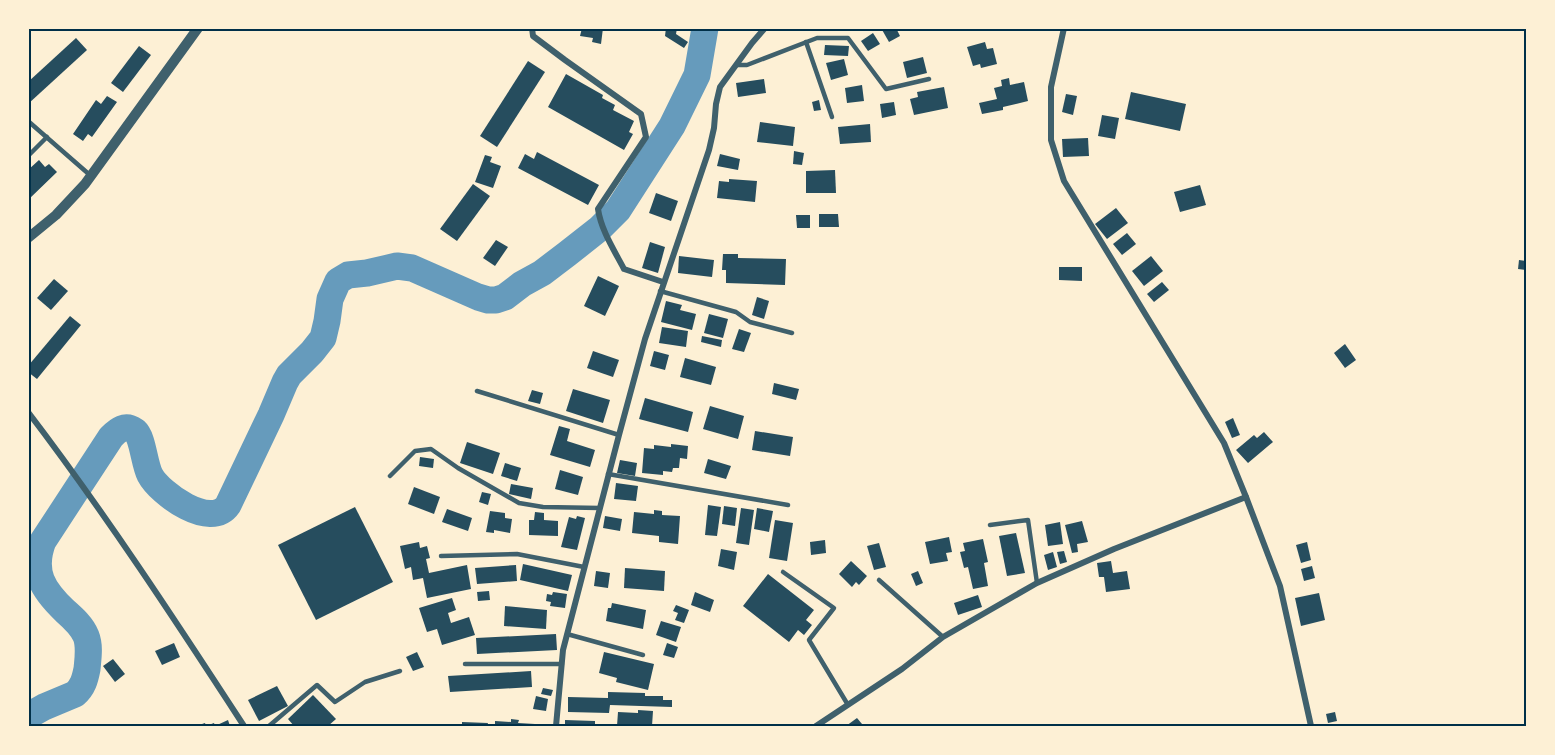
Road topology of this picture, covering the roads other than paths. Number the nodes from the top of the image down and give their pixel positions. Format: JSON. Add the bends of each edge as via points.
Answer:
{"nodes":[{"id":1,"x":198,"y":28,"type":"edge"},
{"id":2,"x":532,"y":28,"type":"edge"},
{"id":3,"x":765,"y":28,"type":"edge"},
{"id":4,"x":1064,"y":28,"type":"edge"},
{"id":5,"x":807,"y":42,"type":"junction"},
{"id":6,"x":736,"y":65,"type":"junction"},
{"id":7,"x":929,"y":79,"type":"dead end"},
{"id":8,"x":832,"y":117,"type":"dead end"},
{"id":9,"x":28,"y":121,"type":"edge"},
{"id":10,"x":47,"y":137,"type":"junction"},
{"id":11,"x":28,"y":156,"type":"edge"},
{"id":12,"x":91,"y":176,"type":"junction"},
{"id":13,"x":28,"y":238,"type":"edge"},
{"id":14,"x":663,"y":282,"type":"junction"},
{"id":15,"x":660,"y":291,"type":"junction"},
{"id":16,"x":792,"y":333,"type":"dead end"},
{"id":17,"x":477,"y":391,"type":"dead end"},
{"id":18,"x":28,"y":412,"type":"edge"},
{"id":19,"x":619,"y":435,"type":"junction"},
{"id":20,"x":608,"y":474,"type":"junction"},
{"id":21,"x":390,"y":476,"type":"dead end"},
{"id":22,"x":1246,"y":496,"type":"junction"},
{"id":23,"x":788,"y":505,"type":"dead end"},
{"id":24,"x":600,"y":508,"type":"junction"},
{"id":25,"x":990,"y":525,"type":"dead end"},
{"id":26,"x":441,"y":556,"type":"dead end"},
{"id":27,"x":584,"y":567,"type":"junction"},
{"id":28,"x":783,"y":572,"type":"dead end"},
{"id":29,"x":879,"y":580,"type":"dead end"},
{"id":30,"x":1037,"y":583,"type":"junction"},
{"id":31,"x":567,"y":634,"type":"junction"},
{"id":32,"x":943,"y":637,"type":"junction"},
{"id":33,"x":643,"y":655,"type":"dead end"},
{"id":34,"x":465,"y":664,"type":"dead end"},
{"id":35,"x":562,"y":664,"type":"junction"},
{"id":36,"x":400,"y":671,"type":"dead end"},
{"id":37,"x":848,"y":705,"type":"junction"},
{"id":38,"x":244,"y":726,"type":"edge"},
{"id":39,"x":269,"y":726,"type":"edge"},
{"id":40,"x":556,"y":726,"type":"edge"},
{"id":41,"x":816,"y":726,"type":"edge"},
{"id":42,"x":1311,"y":726,"type":"edge"}],
"edges":[{"from":1,"to":12,"type":"street"},
{"from":2,"to":14,"type":"street","via":[[533,36],[641,114],[646,136],[598,209],[624,269]]},
{"from":3,"to":6,"type":"street"},
{"from":4,"to":22,"type":"street","via":[[1051,87],[1051,140],[1064,181],[1224,443]]},
{"from":5,"to":6,"type":"lane","via":[[747,65]]},
{"from":5,"to":7,"type":"lane","via":[[817,38],[848,38],[886,89]]},
{"from":5,"to":8,"type":"lane"},
{"from":6,"to":14,"type":"street","via":[[720,87],[709,150]]},
{"from":9,"to":10,"type":"lane"},
{"from":10,"to":11,"type":"lane"},
{"from":10,"to":12,"type":"lane"},
{"from":12,"to":13,"type":"street"},
{"from":14,"to":15,"type":"street"},
{"from":15,"to":16,"type":"lane","via":[[736,312],[750,322]]},
{"from":15,"to":19,"type":"street"},
{"from":17,"to":19,"type":"lane"},
{"from":18,"to":38,"type":"street","via":[[75,473]]},
{"from":19,"to":20,"type":"street"},
{"from":20,"to":23,"type":"lane"},
{"from":20,"to":24,"type":"street"},
{"from":21,"to":24,"type":"lane","via":[[415,451],[431,449],[519,503]]},
{"from":22,"to":30,"type":"street"},
{"from":22,"to":42,"type":"street","via":[[1280,586]]},
{"from":24,"to":27,"type":"street"},
{"from":25,"to":30,"type":"lane","via":[[1028,520]]},
{"from":26,"to":27,"type":"lane","via":[[517,555]]},
{"from":27,"to":31,"type":"street"},
{"from":28,"to":37,"type":"lane","via":[[834,608],[809,640]]},
{"from":29,"to":32,"type":"lane"},
{"from":30,"to":32,"type":"street"},
{"from":31,"to":33,"type":"lane"},
{"from":31,"to":35,"type":"street"},
{"from":32,"to":37,"type":"street"},
{"from":34,"to":35,"type":"lane"},
{"from":35,"to":40,"type":"street"},
{"from":36,"to":39,"type":"lane","via":[[365,682],[335,702],[317,685]]},
{"from":37,"to":41,"type":"street"}]}
